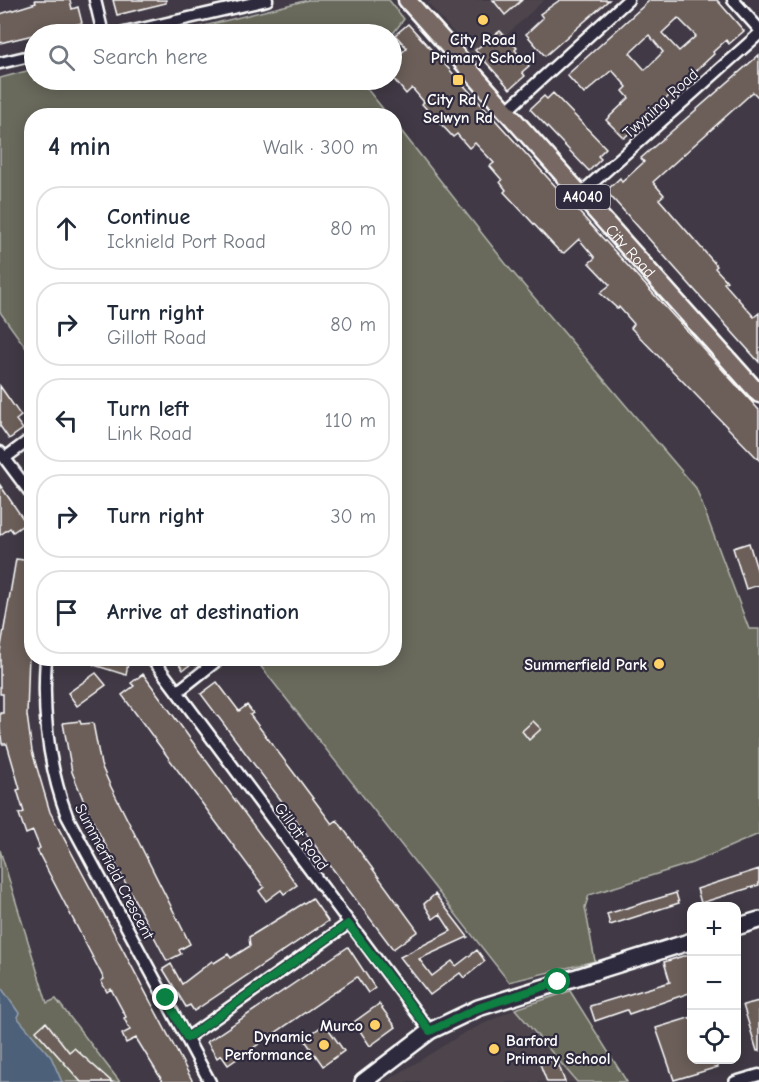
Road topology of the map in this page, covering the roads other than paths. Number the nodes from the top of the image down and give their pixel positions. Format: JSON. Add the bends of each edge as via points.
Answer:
{"nodes":[{"id":1,"x":94,"y":0,"type":"edge"},
{"id":2,"x":267,"y":0,"type":"edge"},
{"id":3,"x":407,"y":0,"type":"edge"},
{"id":4,"x":628,"y":0,"type":"edge"},
{"id":5,"x":734,"y":0,"type":"edge"},
{"id":6,"x":100,"y":24,"type":"edge"},
{"id":7,"x":163,"y":24,"type":"edge"},
{"id":8,"x":759,"y":29,"type":"edge"},
{"id":9,"x":759,"y":34,"type":"edge"},
{"id":10,"x":24,"y":57,"type":"edge"},
{"id":11,"x":0,"y":63,"type":"edge"},
{"id":12,"x":505,"y":112,"type":"junction"},
{"id":13,"x":580,"y":194,"type":"junction"},
{"id":14,"x":759,"y":394,"type":"edge"},
{"id":15,"x":24,"y":443,"type":"edge"},
{"id":16,"x":3,"y":455,"type":"edge"},
{"id":17,"x":24,"y":484,"type":"edge"},
{"id":18,"x":46,"y":666,"type":"edge"},
{"id":19,"x":158,"y":666,"type":"edge"},
{"id":20,"x":210,"y":666,"type":"edge"},
{"id":21,"x":177,"y":692,"type":"junction"},
{"id":22,"x":759,"y":920,"type":"edge"},
{"id":23,"x":348,"y":924,"type":"junction"},
{"id":24,"x":741,"y":925,"type":"edge"},
{"id":25,"x":687,"y":943,"type":"edge"},
{"id":26,"x":430,"y":1031,"type":"junction"},
{"id":27,"x":187,"y":1038,"type":"junction"},
{"id":28,"x":759,"y":1075,"type":"edge"},
{"id":29,"x":210,"y":1082,"type":"edge"},
{"id":30,"x":363,"y":1082,"type":"edge"},
{"id":31,"x":735,"y":1082,"type":"edge"}],
"edges":[{"from":1,"to":6,"type":"street"},
{"from":2,"to":7,"type":"street"},
{"from":3,"to":12,"type":"main road","name":"City Road","number":"A4040"},
{"from":4,"to":12,"type":"street"},
{"from":5,"to":8,"type":"street"},
{"from":9,"to":13,"type":"street","name":"Twyning Road"},
{"from":10,"to":11,"type":"street"},
{"from":12,"to":13,"type":"main road","name":"City Road","number":"A4040"},
{"from":13,"to":14,"type":"main road","name":"City Road","number":"A4040"},
{"from":15,"to":16,"type":"street"},
{"from":16,"to":17,"type":"street"},
{"from":18,"to":27,"type":"street","name":"Summerfield Crescent","via":[[45,729],[57,791]]},
{"from":19,"to":21,"type":"street","name":"Gillott Road"},
{"from":20,"to":21,"type":"street"},
{"from":21,"to":23,"type":"street","name":"Gillott Road"},
{"from":22,"to":24,"type":"main road"},
{"from":23,"to":26,"type":"street","name":"Gillott Road"},
{"from":23,"to":27,"type":"street"},
{"from":25,"to":26,"type":"main road","via":[[509,998]]},
{"from":26,"to":30,"type":"main road"},
{"from":27,"to":29,"type":"street","name":"Summerfield Crescent"},
{"from":28,"to":31,"type":"street"}]}
